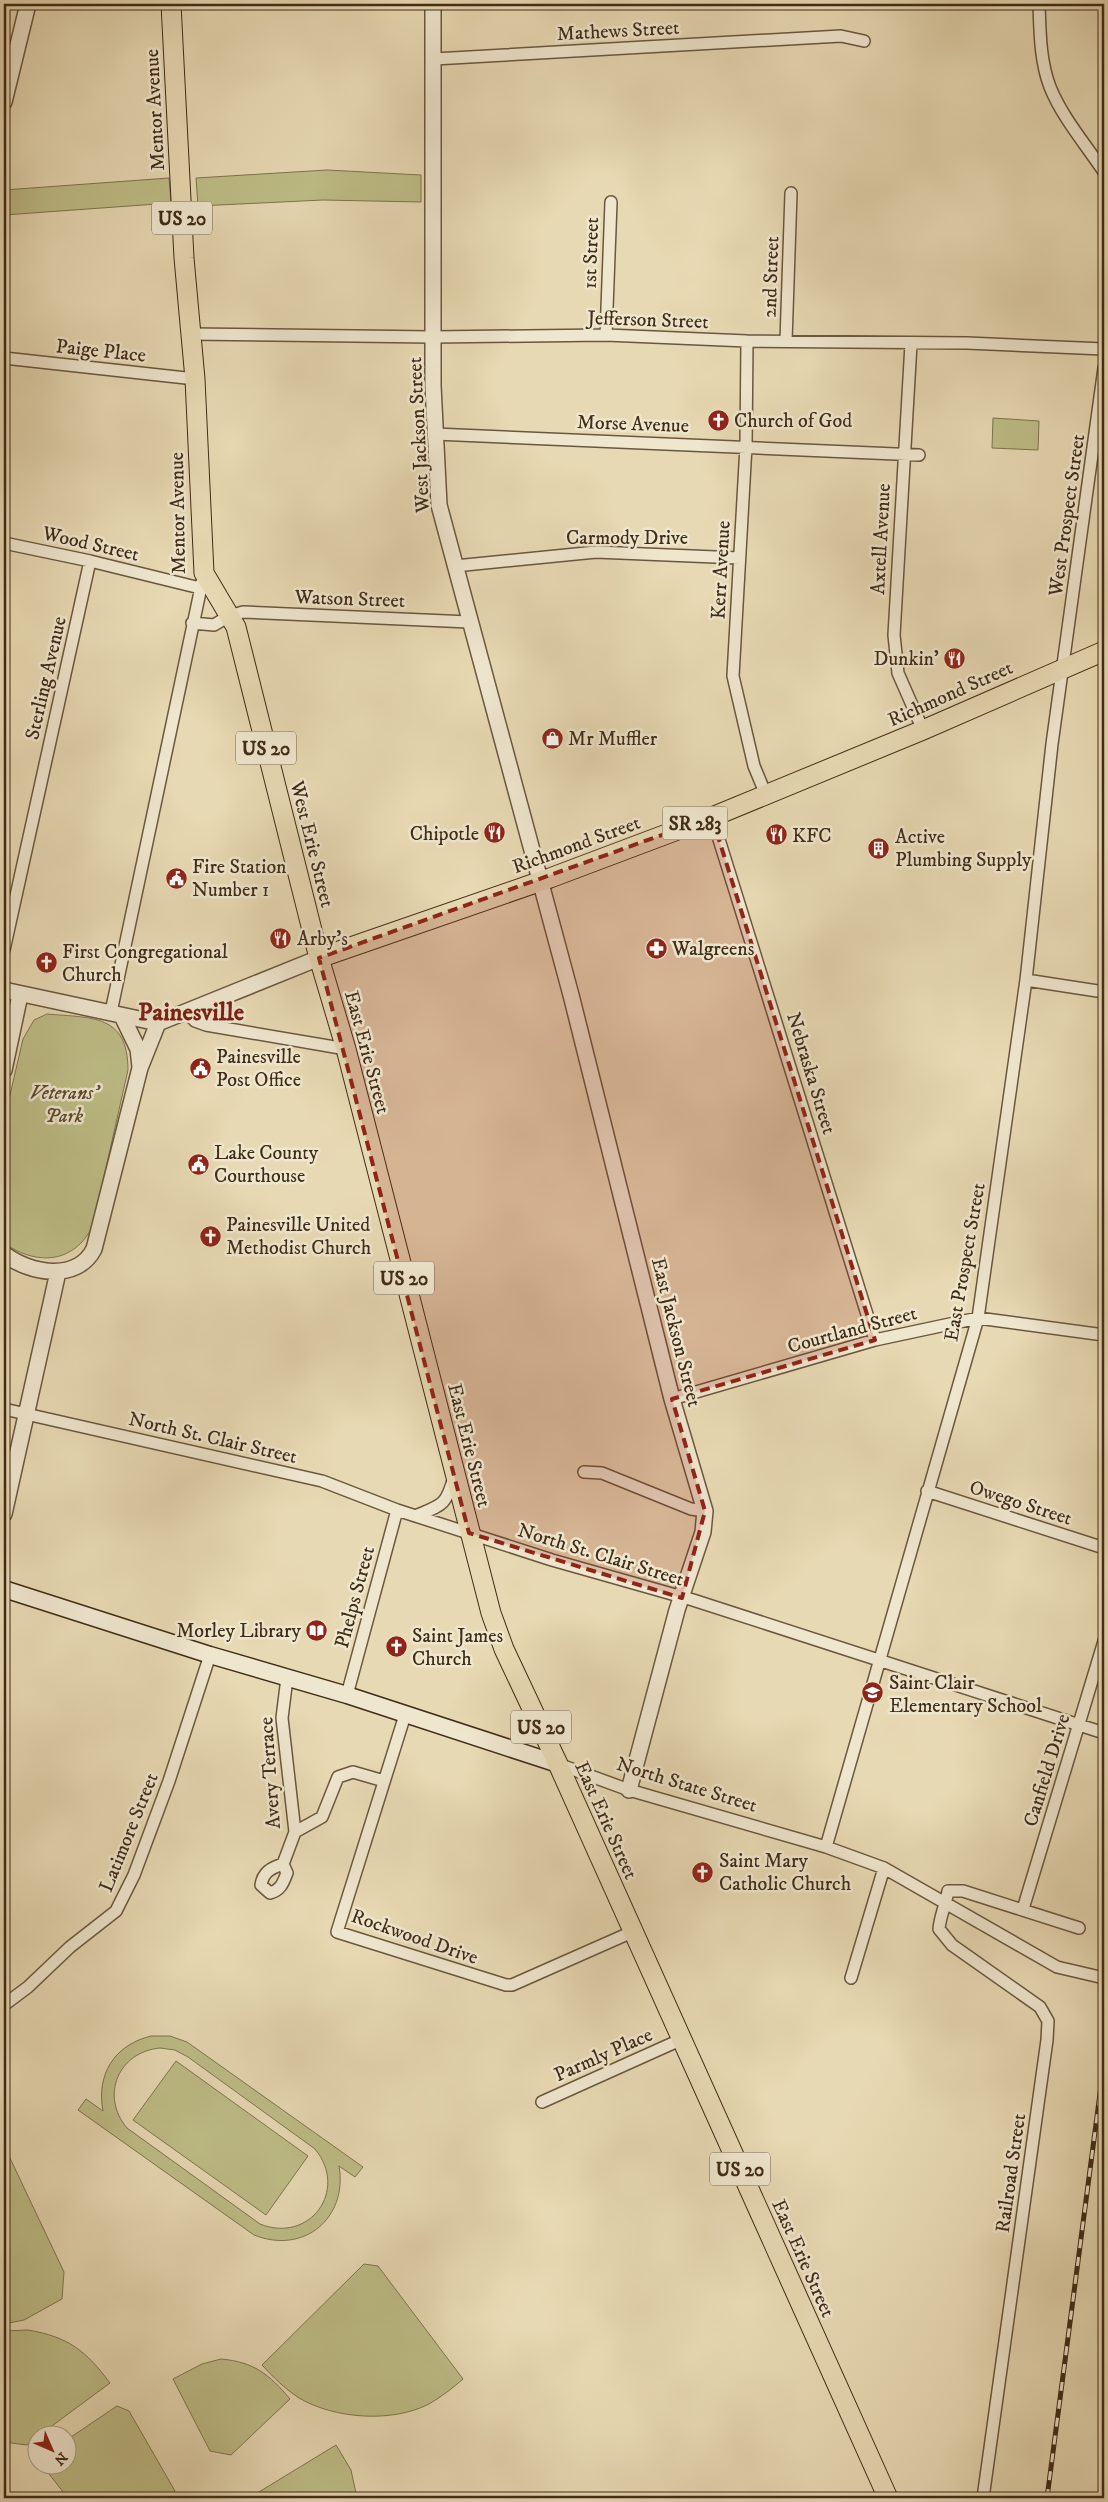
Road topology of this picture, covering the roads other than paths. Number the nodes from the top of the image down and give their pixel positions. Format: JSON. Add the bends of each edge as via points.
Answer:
{"nodes":[{"id":1,"x":28,"y":4,"type":"edge"},
{"id":2,"x":171,"y":4,"type":"edge"},
{"id":3,"x":433,"y":4,"type":"edge"},
{"id":4,"x":1039,"y":4,"type":"edge"},
{"id":5,"x":864,"y":41,"type":"dead end"},
{"id":6,"x":434,"y":59,"type":"junction"},
{"id":7,"x":4,"y":102,"type":"edge"},
{"id":8,"x":1104,"y":172,"type":"edge"},
{"id":9,"x":791,"y":193,"type":"dead end"},
{"id":10,"x":611,"y":202,"type":"dead end"},
{"id":11,"x":190,"y":334,"type":"junction"},
{"id":12,"x":606,"y":335,"type":"junction"},
{"id":13,"x":434,"y":338,"type":"junction"},
{"id":14,"x":746,"y":341,"type":"junction"},
{"id":15,"x":786,"y":341,"type":"junction"},
{"id":16,"x":911,"y":344,"type":"junction"},
{"id":17,"x":1104,"y":349,"type":"edge"},
{"id":18,"x":4,"y":358,"type":"edge"},
{"id":19,"x":1104,"y":368,"type":"edge"},
{"id":20,"x":195,"y":379,"type":"junction"},
{"id":21,"x":435,"y":434,"type":"junction"},
{"id":22,"x":746,"y":446,"type":"junction"},
{"id":23,"x":904,"y":454,"type":"junction"},
{"id":24,"x":918,"y":456,"type":"dead end"},
{"id":25,"x":4,"y":543,"type":"edge"},
{"id":26,"x":740,"y":558,"type":"junction"},
{"id":27,"x":90,"y":561,"type":"junction"},
{"id":28,"x":455,"y":566,"type":"junction"},
{"id":29,"x":202,"y":581,"type":"junction"},
{"id":30,"x":229,"y":616,"type":"junction"},
{"id":31,"x":469,"y":622,"type":"junction"},
{"id":32,"x":192,"y":623,"type":"junction"},
{"id":33,"x":1104,"y":651,"type":"edge"},
{"id":34,"x":1063,"y":668,"type":"junction"},
{"id":35,"x":923,"y":730,"type":"junction"},
{"id":36,"x":766,"y":795,"type":"junction"},
{"id":37,"x":712,"y":817,"type":"junction"},
{"id":38,"x":540,"y":882,"type":"junction"},
{"id":39,"x":4,"y":950,"type":"edge"},
{"id":40,"x":319,"y":958,"type":"junction"},
{"id":41,"x":1026,"y":980,"type":"junction"},
{"id":42,"x":4,"y":990,"type":"edge"},
{"id":43,"x":1104,"y":992,"type":"edge"},
{"id":44,"x":20,"y":995,"type":"junction"},
{"id":45,"x":186,"y":1012,"type":"junction"},
{"id":46,"x":116,"y":1014,"type":"junction"},
{"id":47,"x":158,"y":1023,"type":"junction"},
{"id":48,"x":346,"y":1049,"type":"junction"},
{"id":49,"x":140,"y":1068,"type":"junction"},
{"id":50,"x":4,"y":1070,"type":"edge"},
{"id":51,"x":4,"y":1254,"type":"edge"},
{"id":52,"x":58,"y":1272,"type":"junction"},
{"id":53,"x":978,"y":1318,"type":"junction"},
{"id":54,"x":1104,"y":1335,"type":"edge"},
{"id":55,"x":875,"y":1340,"type":"junction"},
{"id":56,"x":672,"y":1399,"type":"junction"},
{"id":57,"x":4,"y":1409,"type":"edge"},
{"id":58,"x":25,"y":1414,"type":"junction"},
{"id":59,"x":584,"y":1472,"type":"dead end"},
{"id":60,"x":454,"y":1476,"type":"junction"},
{"id":61,"x":927,"y":1492,"type":"junction"},
{"id":62,"x":398,"y":1510,"type":"junction"},
{"id":63,"x":705,"y":1511,"type":"junction"},
{"id":64,"x":4,"y":1514,"type":"edge"},
{"id":65,"x":415,"y":1516,"type":"junction"},
{"id":66,"x":469,"y":1533,"type":"junction"},
{"id":67,"x":1104,"y":1548,"type":"edge"},
{"id":68,"x":4,"y":1589,"type":"edge"},
{"id":69,"x":682,"y":1598,"type":"junction"},
{"id":70,"x":1104,"y":1641,"type":"edge"},
{"id":71,"x":210,"y":1655,"type":"junction"},
{"id":72,"x":881,"y":1660,"type":"junction"},
{"id":73,"x":287,"y":1678,"type":"junction"},
{"id":74,"x":347,"y":1695,"type":"junction"},
{"id":75,"x":405,"y":1715,"type":"junction"},
{"id":76,"x":1080,"y":1724,"type":"junction"},
{"id":77,"x":1104,"y":1733,"type":"edge"},
{"id":78,"x":558,"y":1764,"type":"junction"},
{"id":79,"x":384,"y":1781,"type":"junction"},
{"id":80,"x":629,"y":1790,"type":"junction"},
{"id":81,"x":295,"y":1832,"type":"junction"},
{"id":82,"x":826,"y":1847,"type":"junction"},
{"id":83,"x":283,"y":1864,"type":"dead end"},
{"id":84,"x":884,"y":1868,"type":"junction"},
{"id":85,"x":946,"y":1905,"type":"junction"},
{"id":86,"x":1023,"y":1909,"type":"junction"},
{"id":87,"x":1079,"y":1928,"type":"dead end"},
{"id":88,"x":632,"y":1932,"type":"junction"},
{"id":89,"x":851,"y":1978,"type":"dead end"},
{"id":90,"x":1104,"y":1978,"type":"edge"},
{"id":91,"x":4,"y":2005,"type":"edge"},
{"id":92,"x":680,"y":2040,"type":"junction"},
{"id":93,"x":542,"y":2102,"type":"dead end"},
{"id":94,"x":888,"y":2498,"type":"edge"},
{"id":95,"x":983,"y":2498,"type":"edge"}],
"edges":[{"from":1,"to":7,"type":"street"},
{"from":2,"to":11,"type":"main road","name":"Mentor Avenue","number":"US 20"},
{"from":3,"to":6,"type":"street","name":"West Jackson Street"},
{"from":4,"to":8,"type":"street","via":[[1041,50],[1050,88]]},
{"from":5,"to":6,"type":"street","name":"Mathews Street","via":[[840,36]]},
{"from":6,"to":13,"type":"street","name":"West Jackson Street"},
{"from":9,"to":15,"type":"street","name":"2nd Street"},
{"from":10,"to":12,"type":"street","name":"1st Street"},
{"from":11,"to":13,"type":"street","name":"Jefferson Street"},
{"from":11,"to":20,"type":"main road","name":"Mentor Avenue","number":"US 20"},
{"from":12,"to":13,"type":"street","name":"Jefferson Street"},
{"from":12,"to":14,"type":"street","name":"Jefferson Street"},
{"from":13,"to":21,"type":"street","name":"West Jackson Street"},
{"from":14,"to":15,"type":"street","name":"Jefferson Street"},
{"from":14,"to":22,"type":"street","name":"Kerr Avenue"},
{"from":15,"to":16,"type":"street","name":"Jefferson Street"},
{"from":16,"to":17,"type":"street","name":"Jefferson Street"},
{"from":16,"to":23,"type":"street","name":"Axtell Avenue"},
{"from":18,"to":20,"type":"street","name":"Paige Place"},
{"from":19,"to":34,"type":"street","name":"West Prospect Street"},
{"from":20,"to":29,"type":"main road","name":"Mentor Avenue","number":"US 20"},
{"from":21,"to":22,"type":"street","name":"Morse Avenue"},
{"from":21,"to":28,"type":"street","name":"West Jackson Street","via":[[439,505]]},
{"from":22,"to":23,"type":"street","name":"Morse Avenue"},
{"from":22,"to":26,"type":"street","name":"Kerr Avenue"},
{"from":23,"to":24,"type":"street","name":"Morse Avenue"},
{"from":23,"to":35,"type":"street","name":"Axtell Avenue","via":[[894,635],[898,673]]},
{"from":25,"to":27,"type":"street","name":"Wood Street"},
{"from":26,"to":28,"type":"street","name":"Carmody Drive","via":[[596,552]]},
{"from":26,"to":36,"type":"street","name":"Kerr Avenue","via":[[733,676],[754,766]]},
{"from":27,"to":29,"type":"street","name":"Wood Street"},
{"from":27,"to":39,"type":"street","name":"Sterling Avenue"},
{"from":28,"to":31,"type":"street","name":"West Jackson Street"},
{"from":29,"to":30,"type":"main road","name":"West Erie Street","number":"US 20"},
{"from":29,"to":32,"type":"street","name":"Mentor Avenue"},
{"from":30,"to":31,"type":"street","name":"Watson Street","via":[[243,612]]},
{"from":30,"to":32,"type":"street","name":"Watson Street","via":[[214,625]]},
{"from":30,"to":40,"type":"main road","name":"West Erie Street","number":"US 20","via":[[236,627]]},
{"from":31,"to":38,"type":"street","name":"West Jackson Street"},
{"from":32,"to":46,"type":"street","name":"Mentor Avenue"},
{"from":33,"to":34,"type":"main road","name":"Richmond Street","number":"SR 283"},
{"from":34,"to":35,"type":"main road","name":"Richmond Street","number":"SR 283"},
{"from":34,"to":41,"type":"street","name":"East Prospect Street"},
{"from":35,"to":36,"type":"main road","name":"Richmond Street","number":"SR 283"},
{"from":36,"to":37,"type":"main road","name":"Richmond Street","number":"SR 283"},
{"from":37,"to":38,"type":"main road","name":"Richmond Street","number":"SR 283"},
{"from":37,"to":55,"type":"street","name":"Nebraska Street"},
{"from":38,"to":40,"type":"main road","name":"Richmond Street","number":"SR 283"},
{"from":38,"to":56,"type":"street","name":"East Jackson Street","via":[[572,995]]},
{"from":40,"to":45,"type":"street","name":"Richmond Street"},
{"from":40,"to":48,"type":"main road","name":"East Erie Street","number":"US 20"},
{"from":41,"to":43,"type":"street"},
{"from":41,"to":53,"type":"street","name":"East Prospect Street"},
{"from":42,"to":44,"type":"street"},
{"from":44,"to":46,"type":"street"},
{"from":44,"to":50,"type":"street"},
{"from":45,"to":47,"type":"street","name":"Richmond Street"},
{"from":45,"to":48,"type":"street","via":[[206,1025]]},
{"from":46,"to":47,"type":"street"},
{"from":46,"to":49,"type":"street","via":[[138,1049]]},
{"from":47,"to":49,"type":"street"},
{"from":48,"to":60,"type":"main road","name":"East Erie Street","number":"US 20"},
{"from":49,"to":52,"type":"street","via":[[94,1249],[82,1265]]},
{"from":51,"to":52,"type":"street","via":[[23,1264]]},
{"from":52,"to":58,"type":"street"},
{"from":53,"to":54,"type":"street","name":"Courtland Street"},
{"from":53,"to":55,"type":"street","name":"Courtland Street"},
{"from":53,"to":61,"type":"street","name":"East Prospect Street"},
{"from":55,"to":56,"type":"street","name":"Courtland Street"},
{"from":56,"to":63,"type":"street","name":"East Jackson Street"},
{"from":57,"to":58,"type":"street","name":"North St. Clair Street"},
{"from":58,"to":62,"type":"street","name":"North St. Clair Street","via":[[308,1478]]},
{"from":58,"to":64,"type":"street"},
{"from":59,"to":63,"type":"street","via":[[602,1473],[691,1509]]},
{"from":60,"to":65,"type":"street","via":[[448,1497],[440,1506]]},
{"from":60,"to":66,"type":"main road","name":"East Erie Street","number":"US 20"},
{"from":61,"to":67,"type":"street","name":"Owego Street"},
{"from":61,"to":72,"type":"street","name":"East Prospect Street"},
{"from":62,"to":65,"type":"street","name":"North St. Clair Street"},
{"from":62,"to":74,"type":"street","name":"Phelps Street"},
{"from":63,"to":69,"type":"street","name":"East Jackson Street","via":[[703,1532]]},
{"from":65,"to":66,"type":"street","name":"North St. Clair Street"},
{"from":66,"to":69,"type":"street","name":"North St. Clair Street"},
{"from":66,"to":78,"type":"main road","name":"East Erie Street","number":"US 20","via":[[504,1649]]},
{"from":68,"to":71,"type":"main road","name":"North State Street"},
{"from":69,"to":72,"type":"street","name":"North St. Clair Street"},
{"from":69,"to":80,"type":"street","name":"East Jackson Street"},
{"from":70,"to":76,"type":"street","name":"Canfield Drive"},
{"from":71,"to":73,"type":"main road","name":"North State Street"},
{"from":71,"to":91,"type":"street","name":"Latimore Street","via":[[169,1781],[134,1875],[116,1911]]},
{"from":72,"to":76,"type":"street","name":"North St. Clair Street"},
{"from":72,"to":82,"type":"street","name":"East Prospect Street"},
{"from":73,"to":74,"type":"main road","name":"North State Street"},
{"from":73,"to":81,"type":"street","name":"Avery Terrace","via":[[282,1718]]},
{"from":74,"to":75,"type":"main road","name":"North State Street"},
{"from":75,"to":78,"type":"main road","name":"North State Street"},
{"from":75,"to":79,"type":"street","name":"Rockwood Drive"},
{"from":76,"to":77,"type":"street","name":"North St. Clair Street"},
{"from":76,"to":86,"type":"street","name":"Canfield Drive"},
{"from":78,"to":80,"type":"street","name":"North State Street"},
{"from":78,"to":88,"type":"main road","name":"East Erie Street","number":"US 20"},
{"from":79,"to":81,"type":"street","via":[[353,1772],[338,1778],[322,1817]]},
{"from":79,"to":88,"type":"street","name":"Rockwood Drive","via":[[337,1932],[506,1985]]},
{"from":80,"to":82,"type":"street","name":"North State Street"},
{"from":81,"to":83,"type":"street","name":"Avery Terrace"},
{"from":82,"to":84,"type":"street","name":"North State Street"},
{"from":84,"to":85,"type":"street","name":"North State Street"},
{"from":84,"to":89,"type":"street"},
{"from":85,"to":86,"type":"street","via":[[948,1891],[963,1891]]},
{"from":85,"to":90,"type":"street","name":"North State Street","via":[[1057,1967]]},
{"from":85,"to":95,"type":"street","name":"Railroad Street","via":[[940,1916],[939,1929],[952,1945],[1040,2007],[1048,2021]]},
{"from":86,"to":87,"type":"street"},
{"from":88,"to":92,"type":"main road","name":"East Erie Street","number":"US 20"},
{"from":92,"to":93,"type":"street","name":"Parmly Place"},
{"from":92,"to":94,"type":"main road","name":"East Erie Street","number":"US 20"}]}
